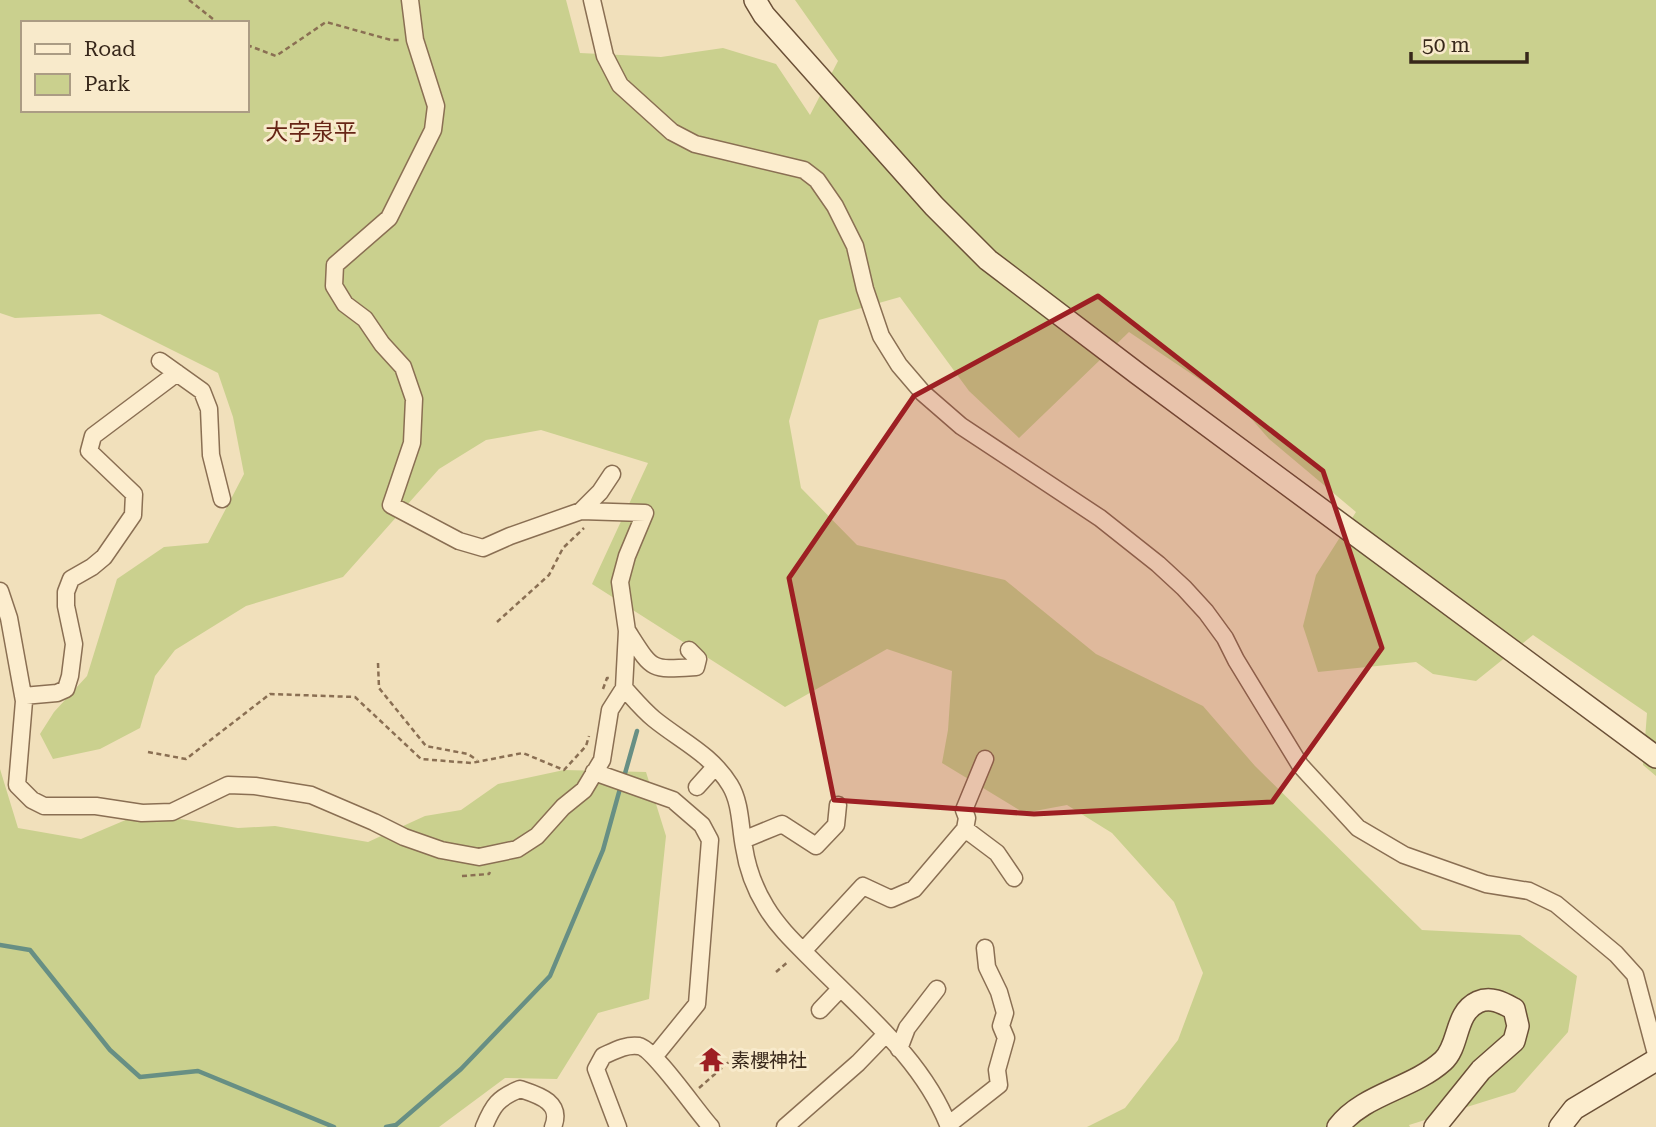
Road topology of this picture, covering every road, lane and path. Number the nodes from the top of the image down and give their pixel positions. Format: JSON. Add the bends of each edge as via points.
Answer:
{"nodes":[{"id":1,"x":189,"y":0,"type":"edge"},
{"id":2,"x":410,"y":0,"type":"edge"},
{"id":3,"x":592,"y":0,"type":"edge"},
{"id":4,"x":755,"y":0,"type":"edge"},
{"id":5,"x":215,"y":21,"type":"edge"},
{"id":6,"x":415,"y":40,"type":"junction"},
{"id":7,"x":248,"y":45,"type":"edge"},
{"id":8,"x":160,"y":361,"type":"dead end"},
{"id":9,"x":177,"y":373,"type":"junction"},
{"id":10,"x":612,"y":474,"type":"dead end"},
{"id":11,"x":222,"y":499,"type":"dead end"},
{"id":12,"x":581,"y":510,"type":"junction"},
{"id":13,"x":602,"y":511,"type":"junction"},
{"id":14,"x":0,"y":591,"type":"edge"},
{"id":15,"x":497,"y":622,"type":"dead end"},
{"id":16,"x":627,"y":631,"type":"junction"},
{"id":17,"x":689,"y":650,"type":"dead end"},
{"id":18,"x":378,"y":663,"type":"dead end"},
{"id":19,"x":625,"y":681,"type":"junction"},
{"id":20,"x":603,"y":689,"type":"dead end"},
{"id":21,"x":23,"y":696,"type":"junction"},
{"id":22,"x":589,"y":734,"type":"dead end"},
{"id":23,"x":148,"y":751,"type":"dead end"},
{"id":24,"x":1656,"y":757,"type":"edge"},
{"id":25,"x":985,"y":759,"type":"dead end"},
{"id":26,"x":479,"y":762,"type":"junction"},
{"id":27,"x":715,"y":767,"type":"junction"},
{"id":28,"x":594,"y":772,"type":"junction"},
{"id":29,"x":697,"y":787,"type":"dead end"},
{"id":30,"x":838,"y":805,"type":"dead end"},
{"id":31,"x":965,"y":829,"type":"junction"},
{"id":32,"x":743,"y":840,"type":"junction"},
{"id":33,"x":1014,"y":878,"type":"dead end"},
{"id":34,"x":985,"y":948,"type":"dead end"},
{"id":35,"x":803,"y":951,"type":"junction"},
{"id":36,"x":840,"y":989,"type":"junction"},
{"id":37,"x":937,"y":989,"type":"dead end"},
{"id":38,"x":820,"y":1010,"type":"dead end"},
{"id":39,"x":886,"y":1034,"type":"junction"},
{"id":40,"x":899,"y":1049,"type":"junction"},
{"id":41,"x":1656,"y":1054,"type":"edge"},
{"id":42,"x":654,"y":1057,"type":"junction"},
{"id":43,"x":731,"y":1060,"type":"dead end"},
{"id":44,"x":1656,"y":1060,"type":"edge"},
{"id":45,"x":686,"y":1098,"type":"junction"},
{"id":46,"x":948,"y":1126,"type":"edge"},
{"id":47,"x":484,"y":1127,"type":"edge"},
{"id":48,"x":553,"y":1127,"type":"edge"},
{"id":49,"x":618,"y":1127,"type":"edge"},
{"id":50,"x":710,"y":1127,"type":"edge"},
{"id":51,"x":785,"y":1127,"type":"edge"},
{"id":52,"x":1338,"y":1127,"type":"edge"},
{"id":53,"x":1435,"y":1127,"type":"edge"},
{"id":54,"x":1560,"y":1127,"type":"edge"}],
"edges":[{"from":1,"to":5,"type":"path"},
{"from":2,"to":6,"type":"street"},
{"from":3,"to":41,"type":"street","via":[[605,56],[620,85],[672,132],[695,144],[804,170],[817,180],[855,246],[881,335],[899,365],[961,426],[1100,519],[1184,588],[1225,638],[1300,765],[1358,828],[1404,855],[1486,884],[1528,891],[1556,904],[1635,975]]},
{"from":4,"to":24,"type":"street","via":[[934,206],[988,260]]},
{"from":6,"to":7,"type":"path","via":[[391,40],[326,22],[276,56]]},
{"from":6,"to":12,"type":"street","via":[[436,106],[433,130],[389,218],[335,265],[334,286],[403,366],[414,399],[412,443],[391,505],[459,541],[483,548]]},
{"from":8,"to":9,"type":"street"},
{"from":9,"to":11,"type":"street","via":[[202,391],[209,410],[211,455]]},
{"from":9,"to":21,"type":"street","via":[[93,436],[89,452],[134,494],[133,515],[104,557],[71,579],[66,606],[74,644],[66,689]]},
{"from":10,"to":12,"type":"street"},
{"from":12,"to":13,"type":"street"},
{"from":13,"to":15,"type":"path","via":[[563,548],[549,575]]},
{"from":13,"to":16,"type":"street","via":[[645,513],[620,582]]},
{"from":14,"to":21,"type":"street"},
{"from":16,"to":17,"type":"street","via":[[646,660],[660,669],[696,667],[698,659]]},
{"from":16,"to":19,"type":"street"},
{"from":18,"to":26,"type":"path","via":[[379,688],[420,742],[468,754]]},
{"from":19,"to":20,"type":"path","via":[[607,678]]},
{"from":19,"to":27,"type":"street","via":[[654,719],[702,752]]},
{"from":19,"to":28,"type":"street","via":[[610,710],[601,760]]},
{"from":21,"to":28,"type":"street","via":[[17,785],[44,806],[173,812],[228,785],[255,786],[311,795],[424,845],[478,857],[517,849],[537,836],[583,790]]},
{"from":22,"to":26,"type":"path","via":[[586,746],[564,770],[523,754]]},
{"from":23,"to":26,"type":"path","via":[[186,759],[270,694],[282,694],[355,697],[421,759]]},
{"from":25,"to":31,"type":"street","via":[[964,810]]},
{"from":27,"to":29,"type":"street"},
{"from":27,"to":32,"type":"street","via":[[731,786]]},
{"from":28,"to":42,"type":"street","via":[[673,800],[702,825],[710,841],[697,1004]]},
{"from":30,"to":32,"type":"street","via":[[836,825],[816,846],[782,824]]},
{"from":31,"to":33,"type":"street","via":[[997,853]]},
{"from":31,"to":35,"type":"street","via":[[914,889],[891,899],[863,886]]},
{"from":32,"to":35,"type":"street","via":[[753,882],[765,907]]},
{"from":34,"to":46,"type":"street","via":[[987,967],[1005,1013],[1001,1026],[1006,1038],[994,1060],[999,1085]]},
{"from":35,"to":36,"type":"street"},
{"from":36,"to":38,"type":"street"},
{"from":36,"to":39,"type":"street"},
{"from":37,"to":40,"type":"street","via":[[908,1028]]},
{"from":39,"to":40,"type":"street"},
{"from":39,"to":51,"type":"street"},
{"from":40,"to":46,"type":"street","via":[[925,1079]]},
{"from":42,"to":45,"type":"street"},
{"from":42,"to":49,"type":"street","via":[[642,1046],[629,1045],[603,1056],[596,1069]]},
{"from":43,"to":45,"type":"path"},
{"from":44,"to":54,"type":"street","via":[[1574,1109]]},
{"from":45,"to":50,"type":"street"},
{"from":47,"to":48,"type":"street","via":[[502,1096],[520,1089],[544,1096],[554,1110]]},
{"from":52,"to":53,"type":"street","via":[[1348,1114],[1446,1059],[1464,1015],[1479,1002],[1498,1000],[1514,1009],[1518,1026],[1514,1041],[1481,1070]]}]}
